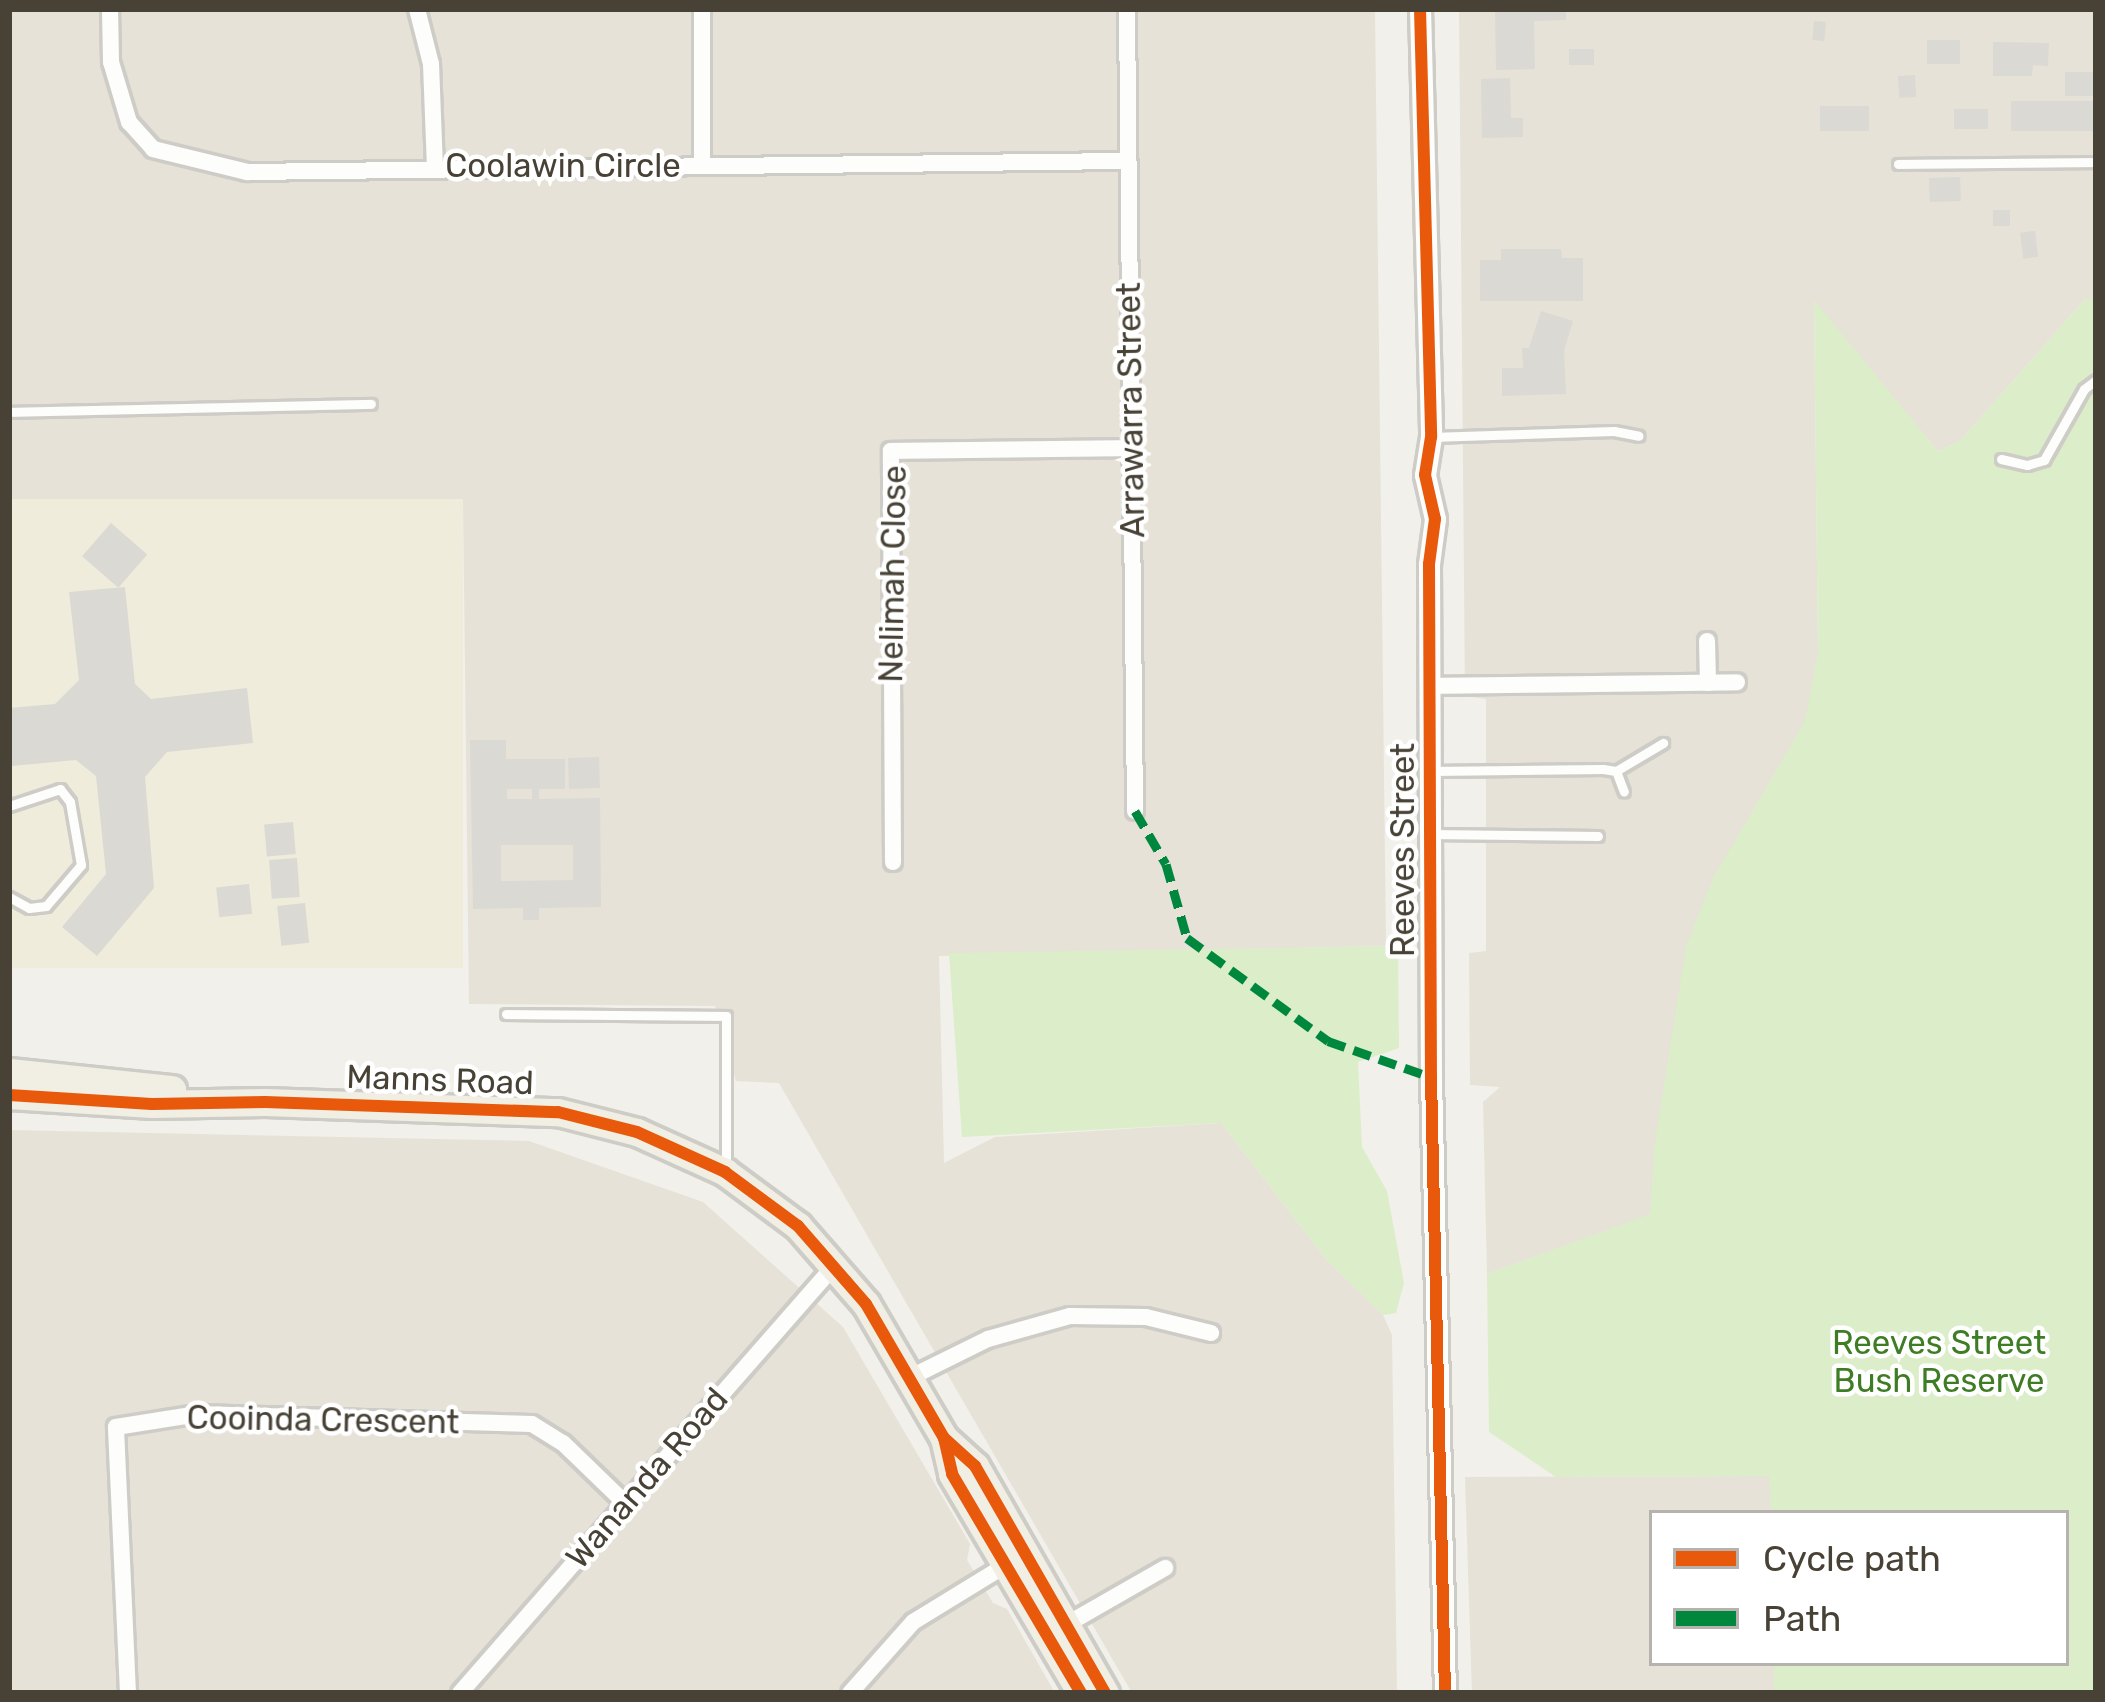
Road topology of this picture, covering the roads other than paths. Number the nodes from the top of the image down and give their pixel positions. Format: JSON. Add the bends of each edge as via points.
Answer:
{"nodes":[{"id":1,"x":110,"y":9,"type":"edge"},
{"id":2,"x":417,"y":9,"type":"edge"},
{"id":3,"x":702,"y":9,"type":"edge"},
{"id":4,"x":1127,"y":9,"type":"edge"},
{"id":5,"x":1420,"y":9,"type":"edge"},
{"id":6,"x":1128,"y":161,"type":"junction"},
{"id":7,"x":2096,"y":161,"type":"edge"},
{"id":8,"x":1898,"y":164,"type":"dead end"},
{"id":9,"x":702,"y":165,"type":"junction"},
{"id":10,"x":435,"y":166,"type":"junction"},
{"id":11,"x":2096,"y":380,"type":"edge"},
{"id":12,"x":371,"y":404,"type":"dead end"},
{"id":13,"x":9,"y":412,"type":"edge"},
{"id":14,"x":1639,"y":436,"type":"dead end"},
{"id":15,"x":1431,"y":437,"type":"junction"},
{"id":16,"x":1131,"y":448,"type":"junction"},
{"id":17,"x":2001,"y":459,"type":"dead end"},
{"id":18,"x":1707,"y":640,"type":"dead end"},
{"id":19,"x":1708,"y":682,"type":"junction"},
{"id":20,"x":1737,"y":682,"type":"dead end"},
{"id":21,"x":1430,"y":686,"type":"junction"},
{"id":22,"x":1663,"y":742,"type":"dead end"},
{"id":23,"x":1430,"y":771,"type":"junction"},
{"id":24,"x":1616,"y":771,"type":"junction"},
{"id":25,"x":1624,"y":792,"type":"dead end"},
{"id":26,"x":9,"y":806,"type":"edge"},
{"id":27,"x":1135,"y":811,"type":"dead end"},
{"id":28,"x":1430,"y":834,"type":"junction"},
{"id":29,"x":1598,"y":836,"type":"dead end"},
{"id":30,"x":893,"y":862,"type":"dead end"},
{"id":31,"x":9,"y":897,"type":"edge"},
{"id":32,"x":506,"y":1014,"type":"dead end"},
{"id":33,"x":9,"y":1072,"type":"edge"},
{"id":34,"x":9,"y":1095,"type":"edge"},
{"id":35,"x":265,"y":1102,"type":"junction"},
{"id":36,"x":725,"y":1172,"type":"junction"},
{"id":37,"x":835,"y":1264,"type":"junction"},
{"id":38,"x":1210,"y":1333,"type":"dead end"},
{"id":39,"x":911,"y":1378,"type":"junction"},
{"id":40,"x":944,"y":1438,"type":"junction"},
{"id":41,"x":625,"y":1503,"type":"junction"},
{"id":42,"x":1006,"y":1565,"type":"junction"},
{"id":43,"x":1165,"y":1568,"type":"dead end"},
{"id":44,"x":1057,"y":1630,"type":"junction"},
{"id":45,"x":128,"y":1693,"type":"edge"},
{"id":46,"x":460,"y":1693,"type":"edge"},
{"id":47,"x":850,"y":1693,"type":"edge"},
{"id":48,"x":1081,"y":1693,"type":"edge"},
{"id":49,"x":1105,"y":1693,"type":"edge"},
{"id":50,"x":1444,"y":1693,"type":"edge"}],
"edges":[{"from":1,"to":10,"type":"street","name":"Coolawin Circle","via":[[111,62],[129,122],[153,149],[248,172]]},
{"from":2,"to":10,"type":"street","via":[[431,64]]},
{"from":3,"to":9,"type":"street"},
{"from":4,"to":6,"type":"street","name":"Arrawarra Street"},
{"from":5,"to":15,"type":"street","name":"Reeves Street"},
{"from":6,"to":9,"type":"street","name":"Coolawin Circle"},
{"from":6,"to":16,"type":"street","name":"Arrawarra Street"},
{"from":7,"to":8,"type":"lane"},
{"from":9,"to":10,"type":"street","name":"Coolawin Circle"},
{"from":11,"to":17,"type":"lane","via":[[2044,460]]},
{"from":12,"to":13,"type":"lane"},
{"from":14,"to":15,"type":"lane"},
{"from":15,"to":21,"type":"street","name":"Reeves Street"},
{"from":16,"to":27,"type":"street","name":"Arrawarra Street"},
{"from":16,"to":30,"type":"street","name":"Nelimah Close","via":[[891,451]]},
{"from":18,"to":19,"type":"street"},
{"from":19,"to":20,"type":"street"},
{"from":19,"to":21,"type":"street"},
{"from":21,"to":23,"type":"street","name":"Reeves Street"},
{"from":22,"to":24,"type":"lane"},
{"from":23,"to":24,"type":"lane"},
{"from":23,"to":28,"type":"street","name":"Reeves Street"},
{"from":24,"to":25,"type":"lane"},
{"from":26,"to":31,"type":"lane","via":[[60,789],[70,802],[81,866],[46,906]]},
{"from":28,"to":29,"type":"lane"},
{"from":28,"to":50,"type":"street","name":"Reeves Street"},
{"from":32,"to":36,"type":"lane","via":[[726,1016]]},
{"from":33,"to":35,"type":"main road","name":"Manns Road"},
{"from":34,"to":35,"type":"main road","name":"Manns Road"},
{"from":35,"to":36,"type":"main road","name":"Manns Road","via":[[558,1112],[637,1132]]},
{"from":36,"to":37,"type":"main road","name":"Manns Road"},
{"from":37,"to":39,"type":"main road","name":"Manns Road"},
{"from":37,"to":41,"type":"street","name":"Wananda Road"},
{"from":38,"to":39,"type":"street","via":[[1145,1317],[1070,1316],[988,1339]]},
{"from":39,"to":40,"type":"main road","name":"Manns Road"},
{"from":40,"to":42,"type":"main road","name":"Manns Road","via":[[952,1474]]},
{"from":40,"to":44,"type":"main road","name":"Manns Road","via":[[975,1466]]},
{"from":41,"to":45,"type":"street","name":"Cooinda Crescent","via":[[532,1424],[198,1414],[116,1426]]},
{"from":41,"to":46,"type":"street","name":"Wananda Road"},
{"from":42,"to":44,"type":"main road","name":"Manns Road"},
{"from":42,"to":47,"type":"street","via":[[914,1622]]},
{"from":43,"to":44,"type":"street"},
{"from":44,"to":48,"type":"main road","name":"Manns Road"},
{"from":44,"to":49,"type":"main road","name":"Manns Road"}]}
